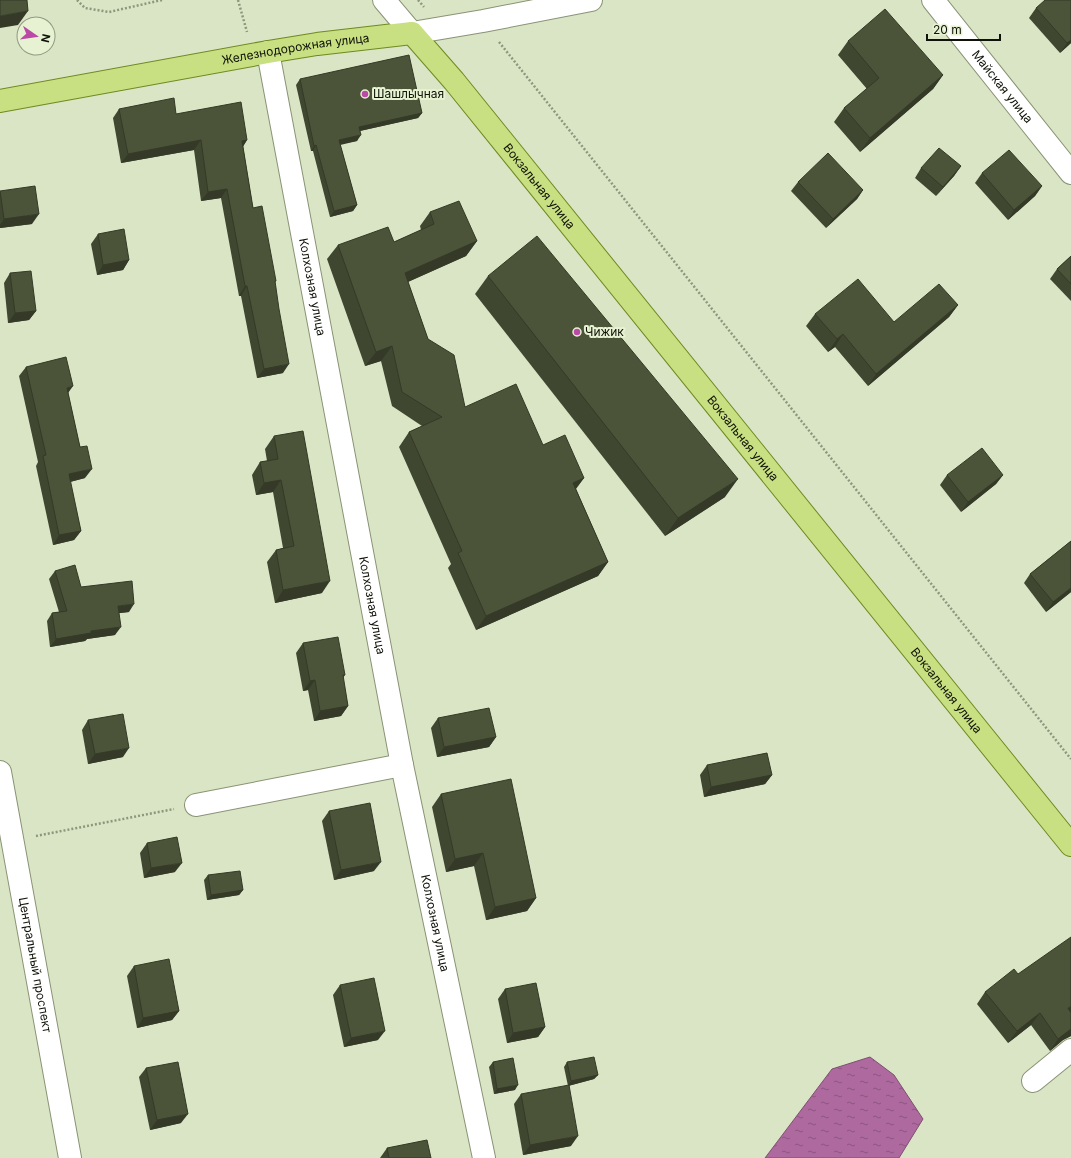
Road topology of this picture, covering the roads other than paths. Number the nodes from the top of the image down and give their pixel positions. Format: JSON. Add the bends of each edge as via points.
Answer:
{"nodes":[{"id":1,"x":384,"y":0,"type":"edge"},
{"id":2,"x":592,"y":0,"type":"edge"},
{"id":3,"x":933,"y":0,"type":"edge"},
{"id":4,"x":412,"y":33,"type":"junction"},
{"id":5,"x":268,"y":52,"type":"junction"},
{"id":6,"x":0,"y":101,"type":"edge"},
{"id":7,"x":1071,"y":173,"type":"edge"},
{"id":8,"x":402,"y":765,"type":"junction"},
{"id":9,"x":0,"y":772,"type":"edge"},
{"id":10,"x":196,"y":805,"type":"road end"},
{"id":11,"x":1071,"y":845,"type":"edge"},
{"id":12,"x":1071,"y":1050,"type":"edge"},
{"id":13,"x":1033,"y":1082,"type":"dead end"},
{"id":14,"x":70,"y":1158,"type":"edge"},
{"id":15,"x":484,"y":1158,"type":"edge"}],
"edges":[{"from":1,"to":4,"type":"street"},
{"from":2,"to":4,"type":"street","name":"Железнодорожная улица"},
{"from":3,"to":7,"type":"street","name":"Майская улица"},
{"from":4,"to":5,"type":"main road","name":"Железнодорожная улица"},
{"from":4,"to":11,"type":"main road","name":"Вокзальная улица","via":[[454,81]]},
{"from":5,"to":6,"type":"main road","name":"Железнодорожная улица"},
{"from":5,"to":8,"type":"street","name":"Колхозная улица"},
{"from":8,"to":10,"type":"street"},
{"from":8,"to":15,"type":"street","name":"Колхозная улица"},
{"from":9,"to":14,"type":"street","name":"Центральный проспект"},
{"from":12,"to":13,"type":"street"}]}
